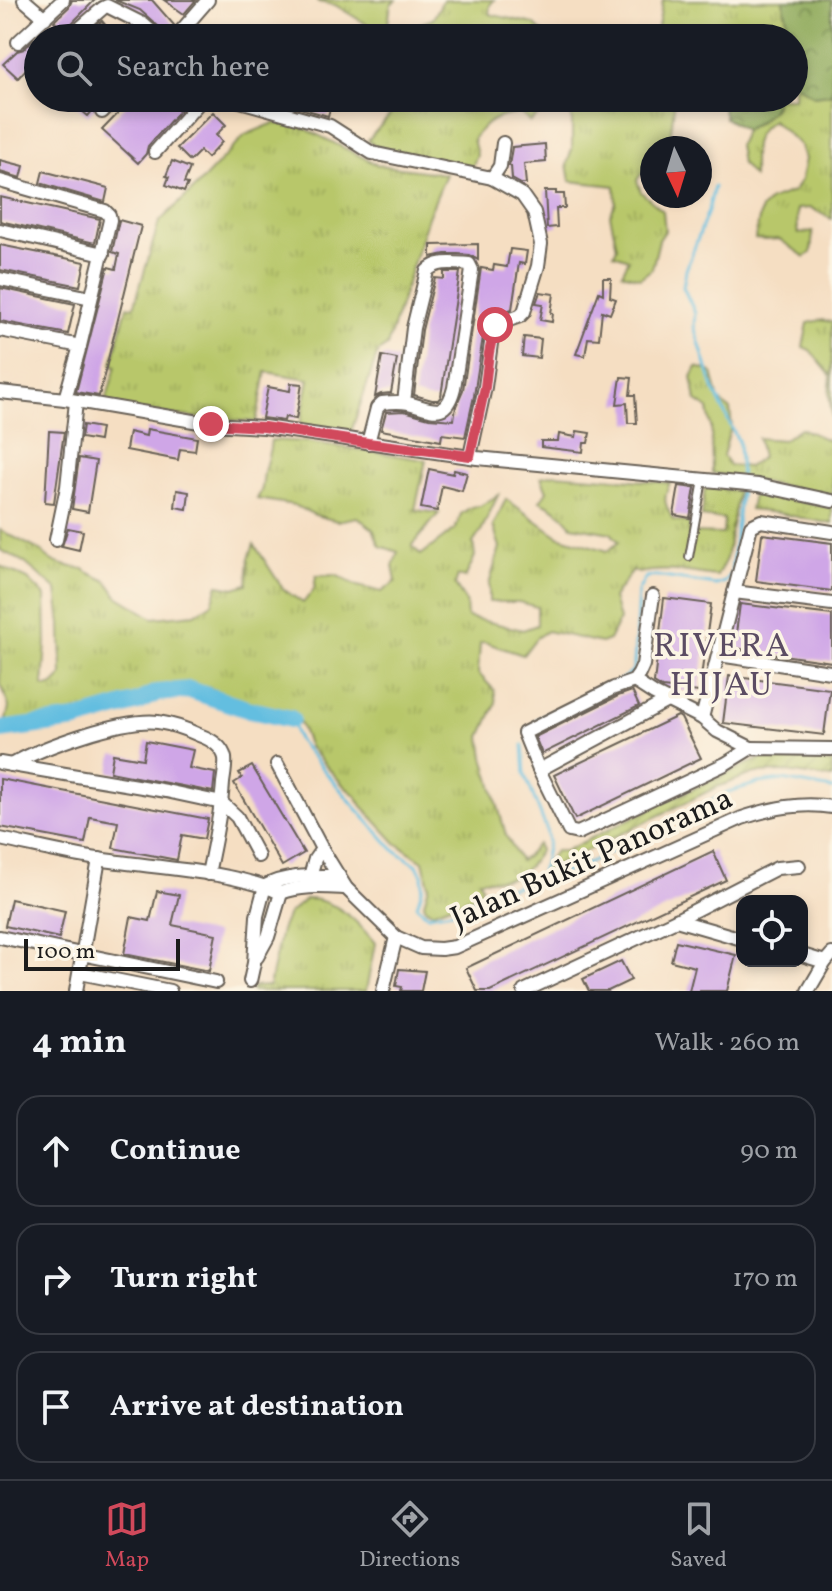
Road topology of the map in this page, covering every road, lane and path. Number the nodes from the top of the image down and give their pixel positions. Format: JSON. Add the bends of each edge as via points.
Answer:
{"nodes":[{"id":1,"x":24,"y":0,"type":"edge"},
{"id":2,"x":63,"y":0,"type":"edge"},
{"id":3,"x":208,"y":0,"type":"edge"},
{"id":4,"x":45,"y":18,"type":"junction"},
{"id":5,"x":38,"y":24,"type":"edge"},
{"id":6,"x":85,"y":24,"type":"edge"},
{"id":7,"x":143,"y":24,"type":"edge"},
{"id":8,"x":187,"y":24,"type":"edge"},
{"id":9,"x":24,"y":37,"type":"edge"},
{"id":10,"x":18,"y":42,"type":"dead end"},
{"id":11,"x":191,"y":112,"type":"edge"},
{"id":12,"x":280,"y":112,"type":"edge"},
{"id":13,"x":503,"y":143,"type":"dead end"},
{"id":14,"x":155,"y":152,"type":"dead end"},
{"id":15,"x":492,"y":178,"type":"junction"},
{"id":16,"x":0,"y":181,"type":"edge"},
{"id":17,"x":0,"y":230,"type":"edge"},
{"id":18,"x":103,"y":254,"type":"junction"},
{"id":19,"x":0,"y":279,"type":"edge"},
{"id":20,"x":91,"y":298,"type":"junction"},
{"id":21,"x":0,"y":330,"type":"edge"},
{"id":22,"x":80,"y":346,"type":"junction"},
{"id":23,"x":0,"y":392,"type":"edge"},
{"id":24,"x":70,"y":400,"type":"junction"},
{"id":25,"x":404,"y":402,"type":"junction"},
{"id":26,"x":368,"y":443,"type":"junction"},
{"id":27,"x":470,"y":456,"type":"junction"},
{"id":28,"x":703,"y":480,"type":"junction"},
{"id":29,"x":832,"y":501,"type":"edge"},
{"id":30,"x":832,"y":532,"type":"edge"},
{"id":31,"x":56,"y":540,"type":"dead end"},
{"id":32,"x":689,"y":557,"type":"dead end"},
{"id":33,"x":734,"y":592,"type":"junction"},
{"id":34,"x":653,"y":596,"type":"dead end"},
{"id":35,"x":832,"y":604,"type":"edge"},
{"id":36,"x":719,"y":655,"type":"junction"},
{"id":37,"x":830,"y":672,"type":"edge"},
{"id":38,"x":634,"y":681,"type":"junction"},
{"id":39,"x":669,"y":700,"type":"junction"},
{"id":40,"x":702,"y":718,"type":"junction"},
{"id":41,"x":751,"y":748,"type":"junction"},
{"id":42,"x":832,"y":749,"type":"edge"},
{"id":43,"x":6,"y":764,"type":"edge"},
{"id":44,"x":277,"y":764,"type":"dead end"},
{"id":45,"x":539,"y":770,"type":"junction"},
{"id":46,"x":222,"y":803,"type":"junction"},
{"id":47,"x":832,"y":807,"type":"edge"},
{"id":48,"x":0,"y":839,"type":"edge"},
{"id":49,"x":322,"y":849,"type":"junction"},
{"id":50,"x":258,"y":856,"type":"dead end"},
{"id":51,"x":99,"y":859,"type":"junction"},
{"id":52,"x":799,"y":866,"type":"dead end"},
{"id":53,"x":208,"y":874,"type":"junction"},
{"id":54,"x":310,"y":876,"type":"junction"},
{"id":55,"x":342,"y":882,"type":"junction"},
{"id":56,"x":265,"y":886,"type":"junction"},
{"id":57,"x":281,"y":893,"type":"junction"},
{"id":58,"x":676,"y":920,"type":"junction"},
{"id":59,"x":0,"y":937,"type":"edge"},
{"id":60,"x":396,"y":937,"type":"junction"},
{"id":61,"x":736,"y":937,"type":"edge"},
{"id":62,"x":83,"y":954,"type":"junction"},
{"id":63,"x":808,"y":956,"type":"edge"},
{"id":64,"x":828,"y":958,"type":"edge"},
{"id":65,"x":254,"y":963,"type":"junction"},
{"id":66,"x":80,"y":973,"type":"junction"},
{"id":67,"x":250,"y":981,"type":"dead end"},
{"id":68,"x":216,"y":982,"type":"dead end"},
{"id":69,"x":76,"y":991,"type":"edge"},
{"id":70,"x":170,"y":991,"type":"edge"},
{"id":71,"x":383,"y":991,"type":"edge"},
{"id":72,"x":524,"y":991,"type":"edge"},
{"id":73,"x":808,"y":991,"type":"edge"}],
"edges":[{"from":1,"to":4,"type":"street"},
{"from":2,"to":4,"type":"street"},
{"from":3,"to":8,"type":"street"},
{"from":4,"to":5,"type":"street"},
{"from":6,"to":7,"type":"street","via":[[107,6]]},
{"from":9,"to":10,"type":"street"},
{"from":11,"to":14,"type":"street"},
{"from":12,"to":15,"type":"street","via":[[330,126],[372,153]]},
{"from":13,"to":15,"type":"street","via":[[500,166]]},
{"from":15,"to":27,"type":"street","via":[[522,195],[534,212],[541,244],[524,312],[493,329]]},
{"from":16,"to":18,"type":"street","via":[[105,211],[110,220]]},
{"from":17,"to":18,"type":"street"},
{"from":18,"to":20,"type":"street"},
{"from":19,"to":20,"type":"street"},
{"from":20,"to":22,"type":"street"},
{"from":21,"to":22,"type":"street"},
{"from":22,"to":24,"type":"street"},
{"from":23,"to":24,"type":"street"},
{"from":24,"to":26,"type":"street"},
{"from":24,"to":31,"type":"street","via":[[67,487]]},
{"from":25,"to":25,"type":"street","via":[[427,271],[440,264],[469,264],[452,396],[445,408],[434,410]]},
{"from":25,"to":26,"type":"street","via":[[377,408]]},
{"from":26,"to":27,"type":"street"},
{"from":27,"to":28,"type":"street"},
{"from":28,"to":29,"type":"street"},
{"from":28,"to":32,"type":"lane"},
{"from":30,"to":33,"type":"street","via":[[761,521],[751,526]]},
{"from":33,"to":35,"type":"street"},
{"from":33,"to":36,"type":"street"},
{"from":34,"to":38,"type":"street","via":[[643,665]]},
{"from":36,"to":37,"type":"street"},
{"from":36,"to":40,"type":"street"},
{"from":38,"to":39,"type":"street"},
{"from":38,"to":45,"type":"street","via":[[524,733]]},
{"from":39,"to":40,"type":"street"},
{"from":39,"to":45,"type":"street"},
{"from":40,"to":41,"type":"street"},
{"from":41,"to":42,"type":"street"},
{"from":41,"to":45,"type":"street","via":[[578,833],[565,827]]},
{"from":43,"to":46,"type":"street"},
{"from":43,"to":46,"type":"street","via":[[109,728],[159,722],[208,738],[222,751]]},
{"from":44,"to":49,"type":"street","name":"Jalan Bukit Panorama"},
{"from":46,"to":50,"type":"street","via":[[237,817]]},
{"from":46,"to":53,"type":"street"},
{"from":47,"to":60,"type":"street","name":"Jalan Bukit Panorama","via":[[771,808],[742,818],[455,947],[421,948]]},
{"from":48,"to":51,"type":"street"},
{"from":49,"to":54,"type":"street"},
{"from":49,"to":55,"type":"street","name":"Jalan Bukit Panorama"},
{"from":51,"to":53,"type":"street"},
{"from":51,"to":62,"type":"street"},
{"from":52,"to":58,"type":"street","via":[[777,868]]},
{"from":53,"to":56,"type":"street"},
{"from":54,"to":55,"type":"street"},
{"from":54,"to":56,"type":"street"},
{"from":55,"to":57,"type":"street"},
{"from":55,"to":60,"type":"street","name":"Jalan Bukit Panorama"},
{"from":56,"to":57,"type":"street"},
{"from":56,"to":65,"type":"street"},
{"from":57,"to":65,"type":"street"},
{"from":58,"to":61,"type":"street"},
{"from":58,"to":72,"type":"street"},
{"from":59,"to":62,"type":"street"},
{"from":60,"to":71,"type":"street"},
{"from":62,"to":66,"type":"street"},
{"from":62,"to":68,"type":"street"},
{"from":63,"to":64,"type":"street"},
{"from":64,"to":73,"type":"street"},
{"from":65,"to":67,"type":"street"},
{"from":66,"to":69,"type":"street"},
{"from":66,"to":70,"type":"street"}]}
